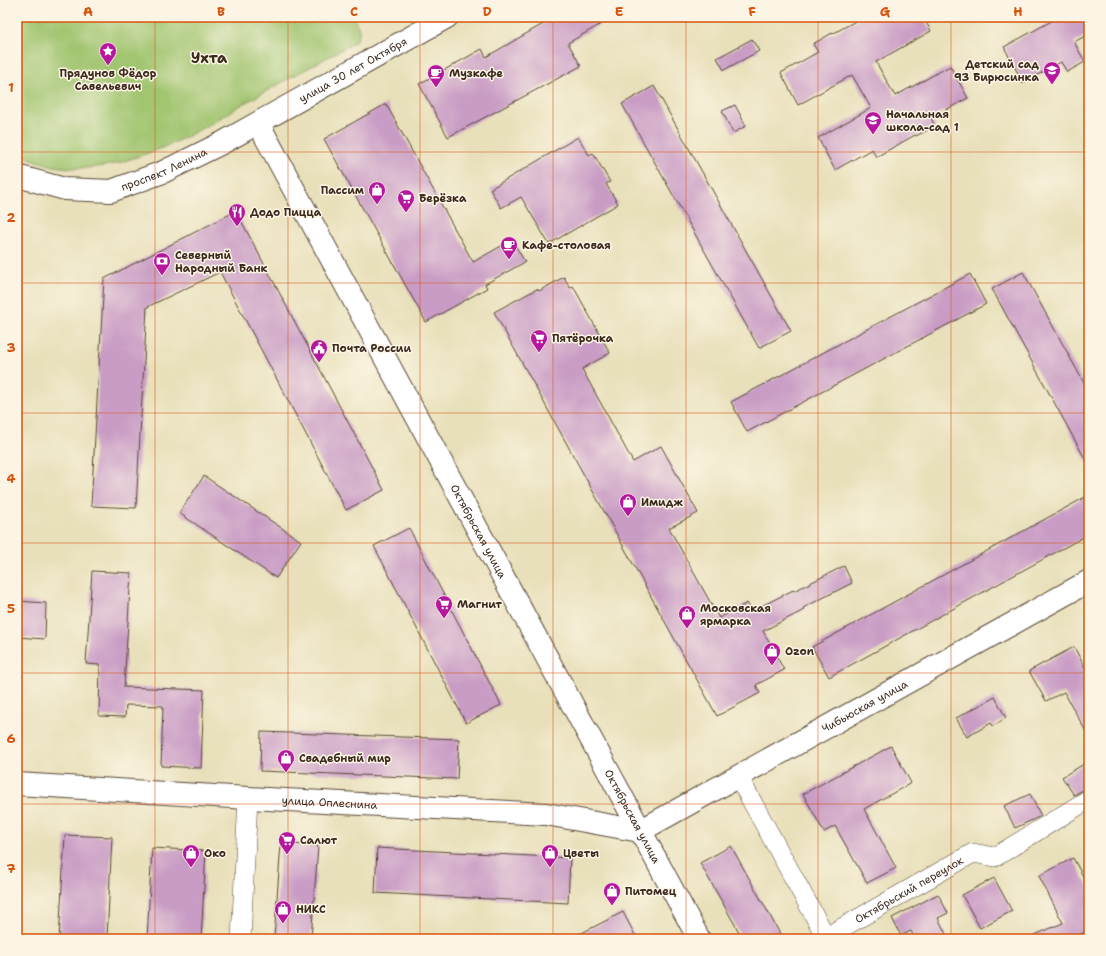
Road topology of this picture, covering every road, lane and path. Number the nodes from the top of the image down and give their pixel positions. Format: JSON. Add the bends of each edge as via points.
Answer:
{"nodes":[{"id":1,"x":447,"y":17,"type":"edge"},
{"id":2,"x":258,"y":123,"type":"junction"},
{"id":3,"x":17,"y":176,"type":"edge"},
{"id":4,"x":1089,"y":581,"type":"edge"},
{"id":5,"x":738,"y":776,"type":"junction"},
{"id":6,"x":17,"y":784,"type":"edge"},
{"id":7,"x":248,"y":798,"type":"junction"},
{"id":8,"x":1089,"y":799,"type":"edge"},
{"id":9,"x":640,"y":831,"type":"junction"},
{"id":10,"x":240,"y":939,"type":"edge"},
{"id":11,"x":699,"y":939,"type":"edge"}],
"edges":[{"from":1,"to":2,"type":"street","name":"улица 30 лет Октября"},
{"from":2,"to":3,"type":"street","name":"проспект Ленина","via":[[216,147],[163,172],[111,190],[65,189]]},
{"from":2,"to":9,"type":"street","name":"Октябрьская улица"},
{"from":4,"to":5,"type":"street","name":"Чибьюская улица"},
{"from":5,"to":8,"type":"street","name":"Октябрьский переулок","via":[[826,937],[973,853],[995,857]]},
{"from":5,"to":9,"type":"street","name":"Чибьюская улица"},
{"from":6,"to":7,"type":"street","name":"улица Оплеснина"},
{"from":7,"to":9,"type":"street","name":"улица Оплеснина","via":[[546,814]]},
{"from":7,"to":10,"type":"street"},
{"from":9,"to":11,"type":"street","name":"Октябрьская улица"}]}
